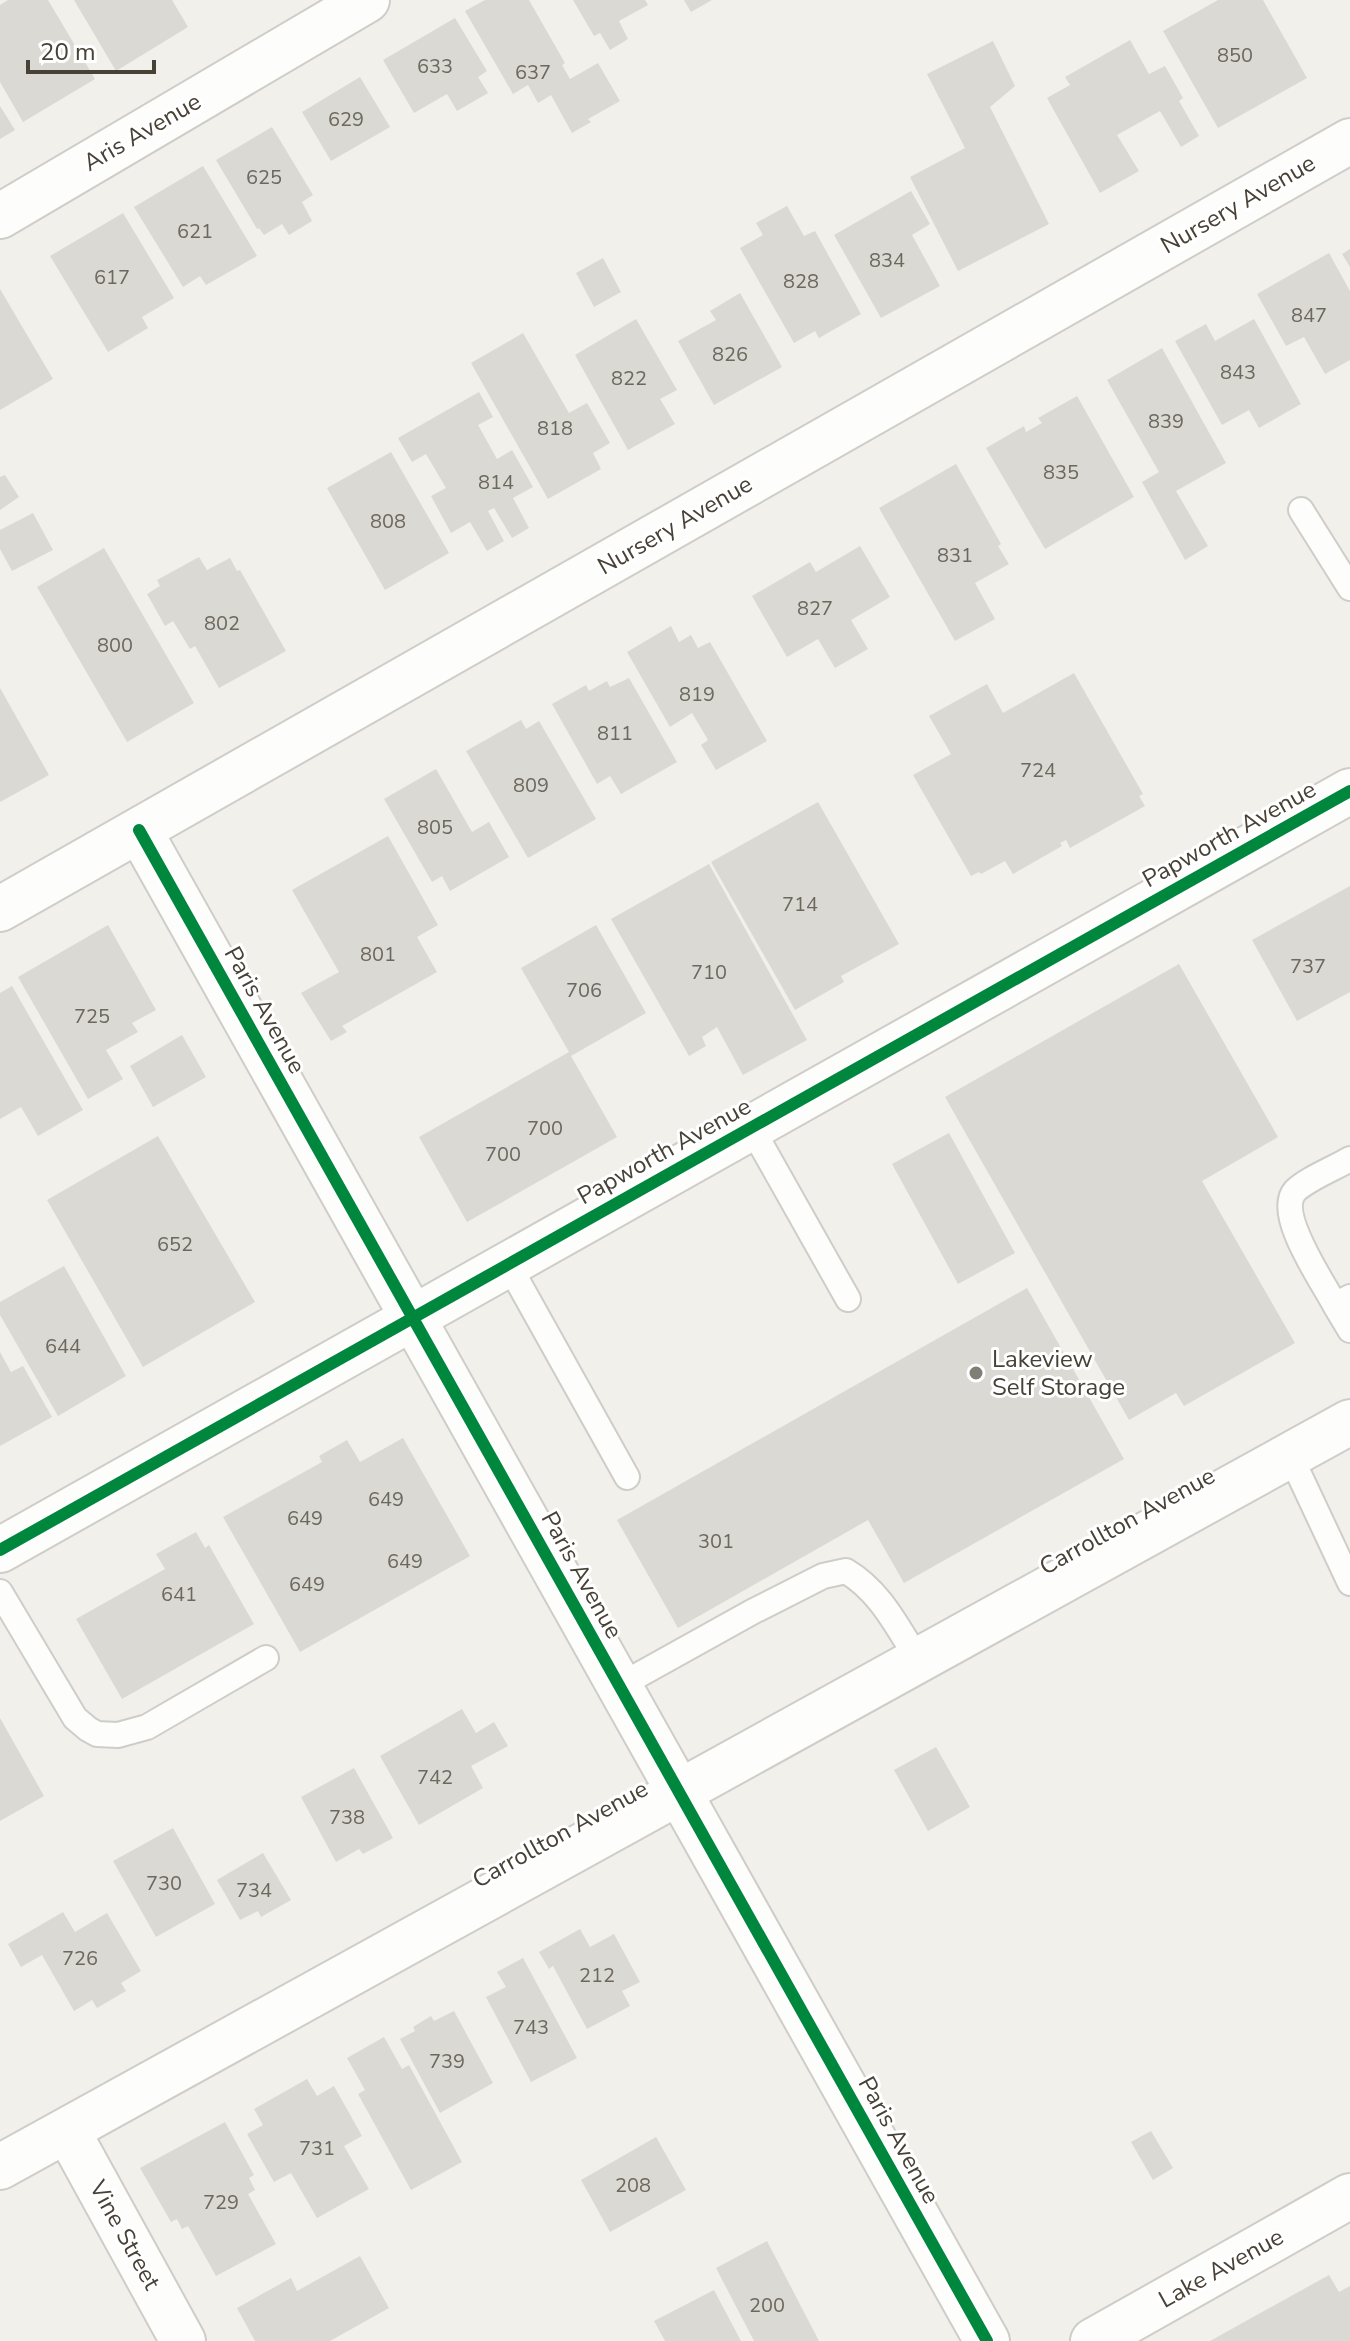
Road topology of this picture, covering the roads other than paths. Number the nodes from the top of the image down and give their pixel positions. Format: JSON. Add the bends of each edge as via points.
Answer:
{"nodes":[{"id":1,"x":367,"y":0,"type":"edge"},
{"id":2,"x":1350,"y":141,"type":"edge"},
{"id":3,"x":0,"y":216,"type":"edge"},
{"id":4,"x":1301,"y":510,"type":"dead end"},
{"id":5,"x":1350,"y":588,"type":"edge"},
{"id":6,"x":1350,"y":791,"type":"edge"},
{"id":7,"x":139,"y":830,"type":"junction"},
{"id":8,"x":0,"y":909,"type":"edge"},
{"id":9,"x":751,"y":1127,"type":"junction"},
{"id":10,"x":1350,"y":1159,"type":"edge"},
{"id":11,"x":508,"y":1264,"type":"junction"},
{"id":12,"x":848,"y":1299,"type":"dead end"},
{"id":13,"x":1343,"y":1301,"type":"edge"},
{"id":14,"x":412,"y":1318,"type":"junction"},
{"id":15,"x":1350,"y":1330,"type":"edge"},
{"id":16,"x":1350,"y":1422,"type":"edge"},
{"id":17,"x":1290,"y":1455,"type":"junction"},
{"id":18,"x":627,"y":1477,"type":"dead end"},
{"id":19,"x":1342,"y":1543,"type":"edge"},
{"id":20,"x":0,"y":1550,"type":"edge"},
{"id":21,"x":1350,"y":1583,"type":"edge"},
{"id":22,"x":0,"y":1592,"type":"edge"},
{"id":23,"x":266,"y":1658,"type":"dead end"},
{"id":24,"x":919,"y":1661,"type":"junction"},
{"id":25,"x":619,"y":1686,"type":"junction"},
{"id":26,"x":680,"y":1793,"type":"junction"},
{"id":27,"x":67,"y":2130,"type":"junction"},
{"id":28,"x":0,"y":2167,"type":"edge"},
{"id":29,"x":1350,"y":2196,"type":"edge"},
{"id":30,"x":183,"y":2341,"type":"edge"},
{"id":31,"x":987,"y":2341,"type":"edge"},
{"id":32,"x":1093,"y":2341,"type":"edge"}],
"edges":[{"from":1,"to":3,"type":"street","name":"Aris Avenue"},
{"from":2,"to":7,"type":"street","name":"Nursery Avenue"},
{"from":4,"to":5,"type":"lane"},
{"from":6,"to":9,"type":"street","name":"Papworth Avenue"},
{"from":7,"to":8,"type":"street","name":"Nursery Avenue"},
{"from":7,"to":14,"type":"street","name":"Paris Avenue"},
{"from":9,"to":11,"type":"street","name":"Papworth Avenue"},
{"from":9,"to":12,"type":"lane"},
{"from":10,"to":13,"type":"lane","via":[[1300,1187],[1289,1205],[1292,1226]]},
{"from":11,"to":14,"type":"street","name":"Papworth Avenue"},
{"from":11,"to":18,"type":"lane"},
{"from":13,"to":15,"type":"lane"},
{"from":14,"to":20,"type":"street","name":"Papworth Avenue"},
{"from":14,"to":25,"type":"street","name":"Paris Avenue"},
{"from":16,"to":17,"type":"street","name":"Carrollton Avenue"},
{"from":17,"to":19,"type":"lane"},
{"from":17,"to":24,"type":"street","name":"Carrollton Avenue"},
{"from":19,"to":21,"type":"lane"},
{"from":22,"to":23,"type":"lane","via":[[75,1718],[97,1734],[147,1727]]},
{"from":24,"to":25,"type":"lane","via":[[883,1604],[846,1571],[823,1576]]},
{"from":24,"to":26,"type":"street","name":"Carrollton Avenue"},
{"from":25,"to":26,"type":"street","name":"Paris Avenue"},
{"from":26,"to":27,"type":"street","name":"Carrollton Avenue"},
{"from":26,"to":31,"type":"street","name":"Paris Avenue"},
{"from":27,"to":28,"type":"street","name":"Carrollton Avenue"},
{"from":27,"to":30,"type":"street","name":"Vine Street"},
{"from":29,"to":32,"type":"street","name":"Lake Avenue"}]}
